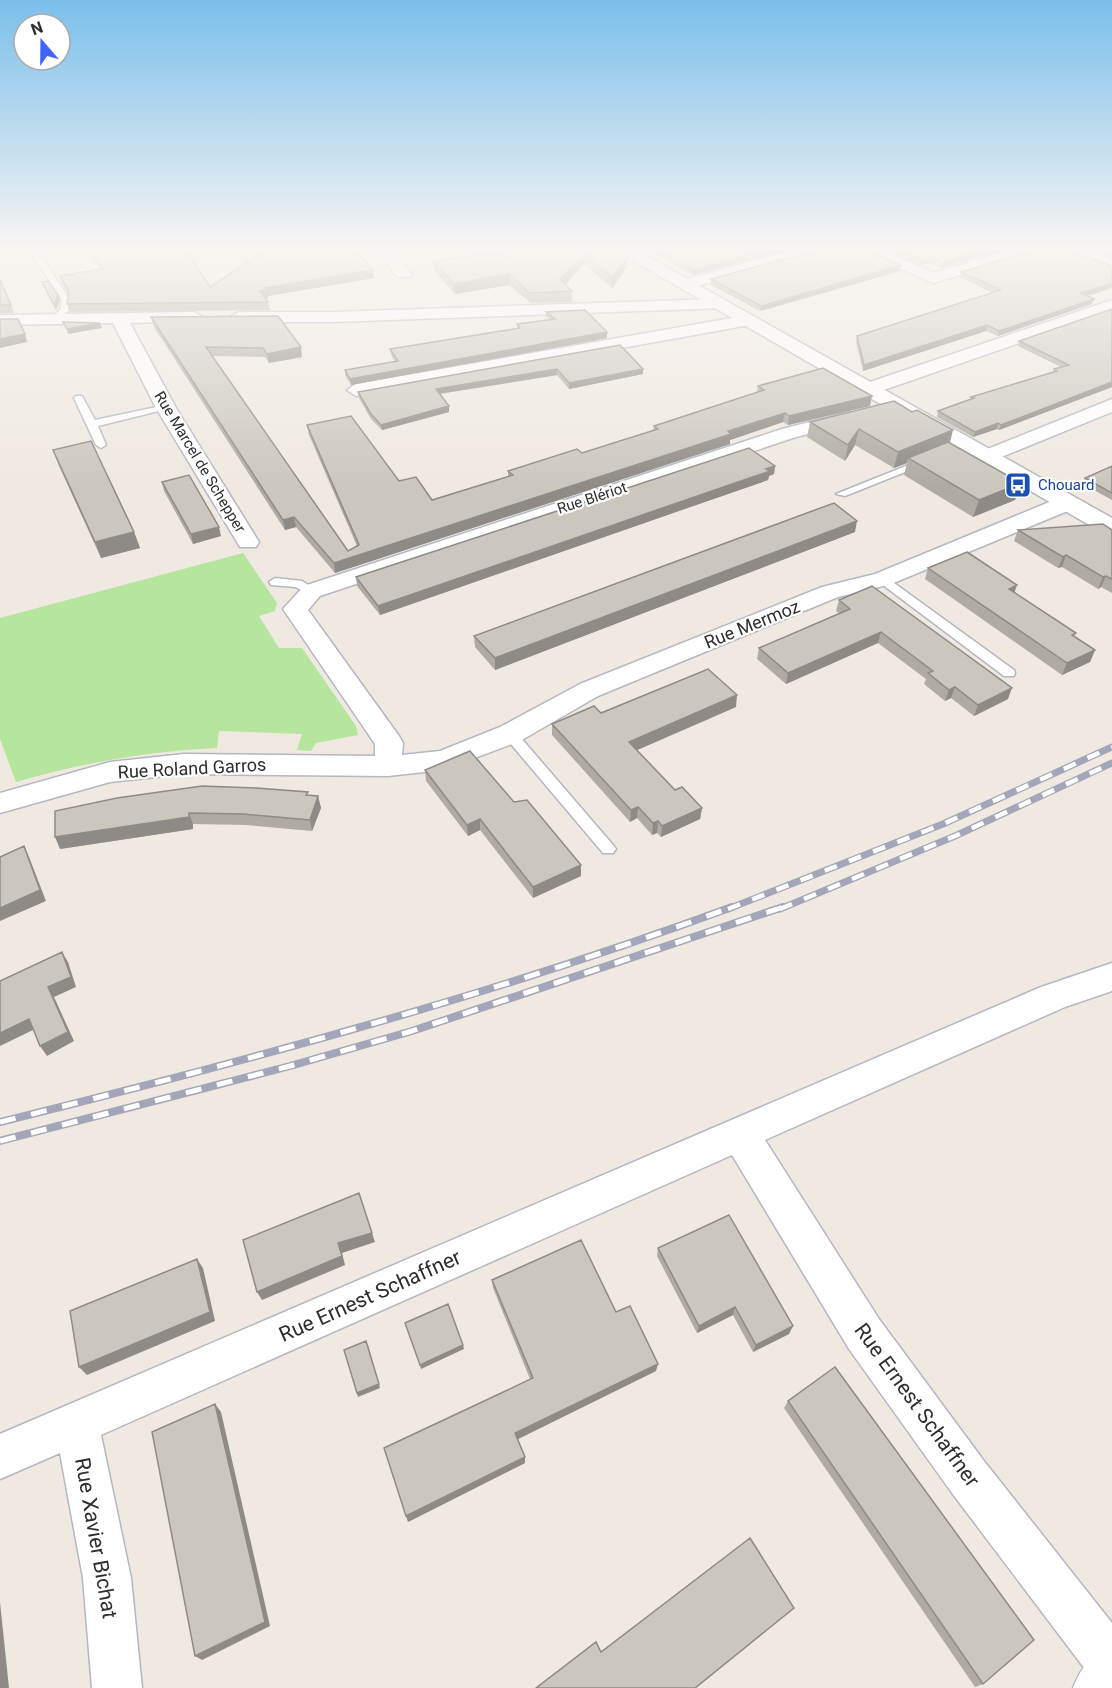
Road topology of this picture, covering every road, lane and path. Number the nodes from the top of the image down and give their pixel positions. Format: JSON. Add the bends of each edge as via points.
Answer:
{"nodes":[{"id":1,"x":125,"y":329,"type":"edge"},
{"id":2,"x":700,"y":329,"type":"edge"},
{"id":3,"x":764,"y":329,"type":"edge"},
{"id":4,"x":1043,"y":329,"type":"edge"},
{"id":5,"x":868,"y":389,"type":"junction"},
{"id":6,"x":356,"y":390,"type":"edge"},
{"id":7,"x":79,"y":398,"type":"dead end"},
{"id":8,"x":1112,"y":405,"type":"edge"},
{"id":9,"x":899,"y":407,"type":"junction"},
{"id":10,"x":166,"y":408,"type":"junction"},
{"id":11,"x":92,"y":424,"type":"junction"},
{"id":12,"x":101,"y":445,"type":"dead end"},
{"id":13,"x":987,"y":456,"type":"junction"},
{"id":14,"x":936,"y":458,"type":"edge"},
{"id":15,"x":842,"y":494,"type":"dead end"},
{"id":16,"x":1067,"y":503,"type":"junction"},
{"id":17,"x":1112,"y":528,"type":"edge"},
{"id":18,"x":248,"y":542,"type":"dead end"},
{"id":19,"x":883,"y":579,"type":"junction"},
{"id":20,"x":275,"y":582,"type":"dead end"},
{"id":21,"x":303,"y":600,"type":"junction"},
{"id":22,"x":1010,"y":672,"type":"dead end"},
{"id":23,"x":510,"y":734,"type":"junction"},
{"id":24,"x":388,"y":766,"type":"junction"},
{"id":25,"x":0,"y":803,"type":"edge"},
{"id":26,"x":608,"y":849,"type":"dead end"},
{"id":27,"x":1112,"y":977,"type":"edge"},
{"id":28,"x":740,"y":1134,"type":"junction"},
{"id":29,"x":77,"y":1424,"type":"junction"},
{"id":30,"x":0,"y":1458,"type":"edge"},
{"id":31,"x":1112,"y":1663,"type":"edge"},
{"id":32,"x":1112,"y":1677,"type":"edge"},
{"id":33,"x":117,"y":1688,"type":"edge"},
{"id":34,"x":1101,"y":1688,"type":"edge"}],
"edges":[{"from":1,"to":10,"type":"street","name":"Rue Marcel de Schepper"},
{"from":2,"to":6,"type":"street"},
{"from":3,"to":5,"type":"street"},
{"from":4,"to":5,"type":"street"},
{"from":5,"to":9,"type":"street"},
{"from":7,"to":11,"type":"lane"},
{"from":8,"to":13,"type":"street"},
{"from":9,"to":13,"type":"street","via":[[962,447]]},
{"from":9,"to":21,"type":"street","name":"Rue Blériot","via":[[789,433]]},
{"from":10,"to":11,"type":"lane"},
{"from":10,"to":18,"type":"street","name":"Rue Marcel de Schepper"},
{"from":11,"to":12,"type":"lane"},
{"from":13,"to":16,"type":"street"},
{"from":14,"to":15,"type":"lane"},
{"from":16,"to":17,"type":"street"},
{"from":16,"to":19,"type":"street","name":"Rue Mermoz"},
{"from":19,"to":22,"type":"lane"},
{"from":19,"to":23,"type":"street","name":"Rue Mermoz","via":[[830,592],[589,690]]},
{"from":20,"to":21,"type":"lane","via":[[298,584]]},
{"from":21,"to":24,"type":"street","via":[[389,743]]},
{"from":23,"to":24,"type":"street","name":"Rue Mermoz","via":[[443,760]]},
{"from":23,"to":26,"type":"lane"},
{"from":24,"to":25,"type":"street","name":"Rue Roland Garros","via":[[184,764],[110,772]]},
{"from":27,"to":28,"type":"street","name":"Rue Ernest Schaffner","via":[[1053,997]]},
{"from":28,"to":29,"type":"street","name":"Rue Ernest Schaffner"},
{"from":28,"to":31,"type":"street","name":"Rue Ernest Schaffner","via":[[864,1334],[968,1477]]},
{"from":29,"to":30,"type":"street","name":"Rue Ernest Schaffner"},
{"from":29,"to":33,"type":"street","name":"Rue Xavier Bichat","via":[[107,1578]]},
{"from":32,"to":34,"type":"street"}]}
